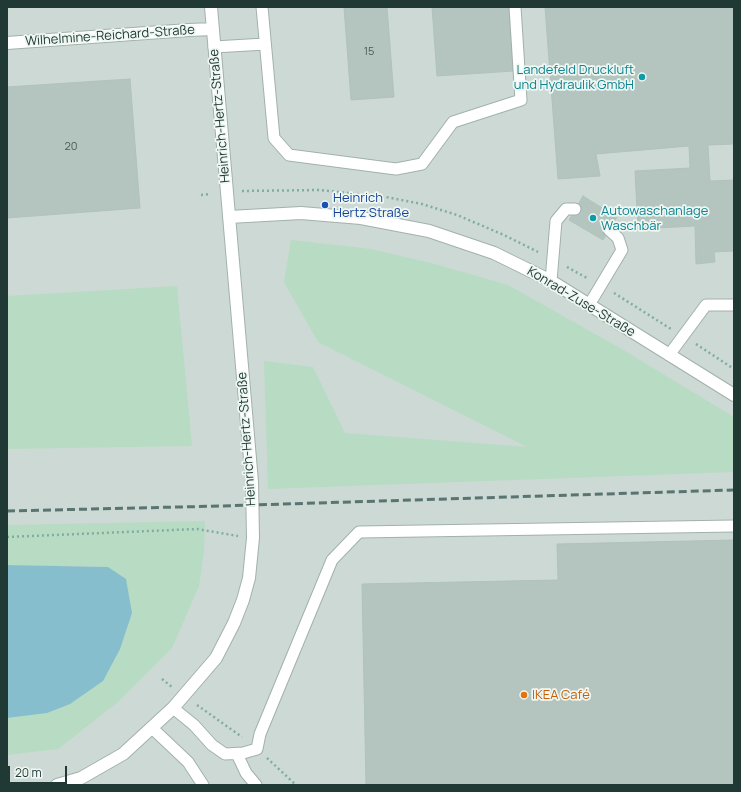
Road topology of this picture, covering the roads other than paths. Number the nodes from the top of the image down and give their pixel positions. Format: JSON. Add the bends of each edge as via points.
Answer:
{"nodes":[{"id":1,"x":211,"y":7,"type":"edge"},
{"id":2,"x":262,"y":7,"type":"edge"},
{"id":3,"x":515,"y":7,"type":"edge"},
{"id":4,"x":213,"y":29,"type":"junction"},
{"id":5,"x":7,"y":43,"type":"edge"},
{"id":6,"x":266,"y":44,"type":"junction"},
{"id":7,"x":214,"y":47,"type":"junction"},
{"id":8,"x":575,"y":209,"type":"dead end"},
{"id":9,"x":229,"y":217,"type":"junction"},
{"id":10,"x":609,"y":230,"type":"dead end"},
{"id":11,"x":551,"y":281,"type":"junction"},
{"id":12,"x":589,"y":305,"type":"junction"},
{"id":13,"x":734,"y":305,"type":"edge"},
{"id":14,"x":668,"y":355,"type":"junction"},
{"id":15,"x":734,"y":395,"type":"edge"},
{"id":16,"x":734,"y":526,"type":"edge"},
{"id":17,"x":173,"y":708,"type":"junction"},
{"id":18,"x":152,"y":728,"type":"junction"},
{"id":19,"x":236,"y":754,"type":"junction"},
{"id":20,"x":57,"y":785,"type":"edge"},
{"id":21,"x":204,"y":785,"type":"edge"},
{"id":22,"x":256,"y":785,"type":"edge"}],
"edges":[{"from":1,"to":4,"type":"street","name":"Heinrich-Hertz-Straße"},
{"from":2,"to":6,"type":"lane"},
{"from":3,"to":6,"type":"lane","via":[[521,100],[453,122],[422,164],[396,169],[289,155],[274,138]]},
{"from":4,"to":5,"type":"street","name":"Wilhelmine-Reichard-Straße"},
{"from":4,"to":7,"type":"street","name":"Heinrich-Hertz-Straße"},
{"from":6,"to":7,"type":"lane"},
{"from":7,"to":9,"type":"street","name":"Heinrich-Hertz-Straße"},
{"from":8,"to":11,"type":"lane","via":[[566,209],[556,221]]},
{"from":9,"to":11,"type":"street","name":"Konrad-Zuse-Straße","via":[[301,213],[361,218],[429,231],[494,253]]},
{"from":9,"to":17,"type":"street","name":"Heinrich-Hertz-Straße","via":[[252,482],[253,538],[249,578],[234,623],[216,658]]},
{"from":10,"to":12,"type":"lane","via":[[618,238],[622,250]]},
{"from":11,"to":12,"type":"street","name":"Konrad-Zuse-Straße"},
{"from":12,"to":14,"type":"street","name":"Konrad-Zuse-Straße"},
{"from":13,"to":14,"type":"lane","via":[[706,305]]},
{"from":14,"to":15,"type":"street","name":"Konrad-Zuse-Straße"},
{"from":16,"to":19,"type":"lane","via":[[360,532],[332,560],[260,734],[257,749]]},
{"from":17,"to":18,"type":"street","name":"Heinrich-Hertz-Straße"},
{"from":17,"to":19,"type":"lane","via":[[194,724],[212,745],[225,754]]},
{"from":18,"to":20,"type":"street","name":"Heinrich-Hertz-Straße","via":[[123,754],[80,778]]},
{"from":18,"to":21,"type":"lane","via":[[188,762]]},
{"from":19,"to":22,"type":"lane"}]}
